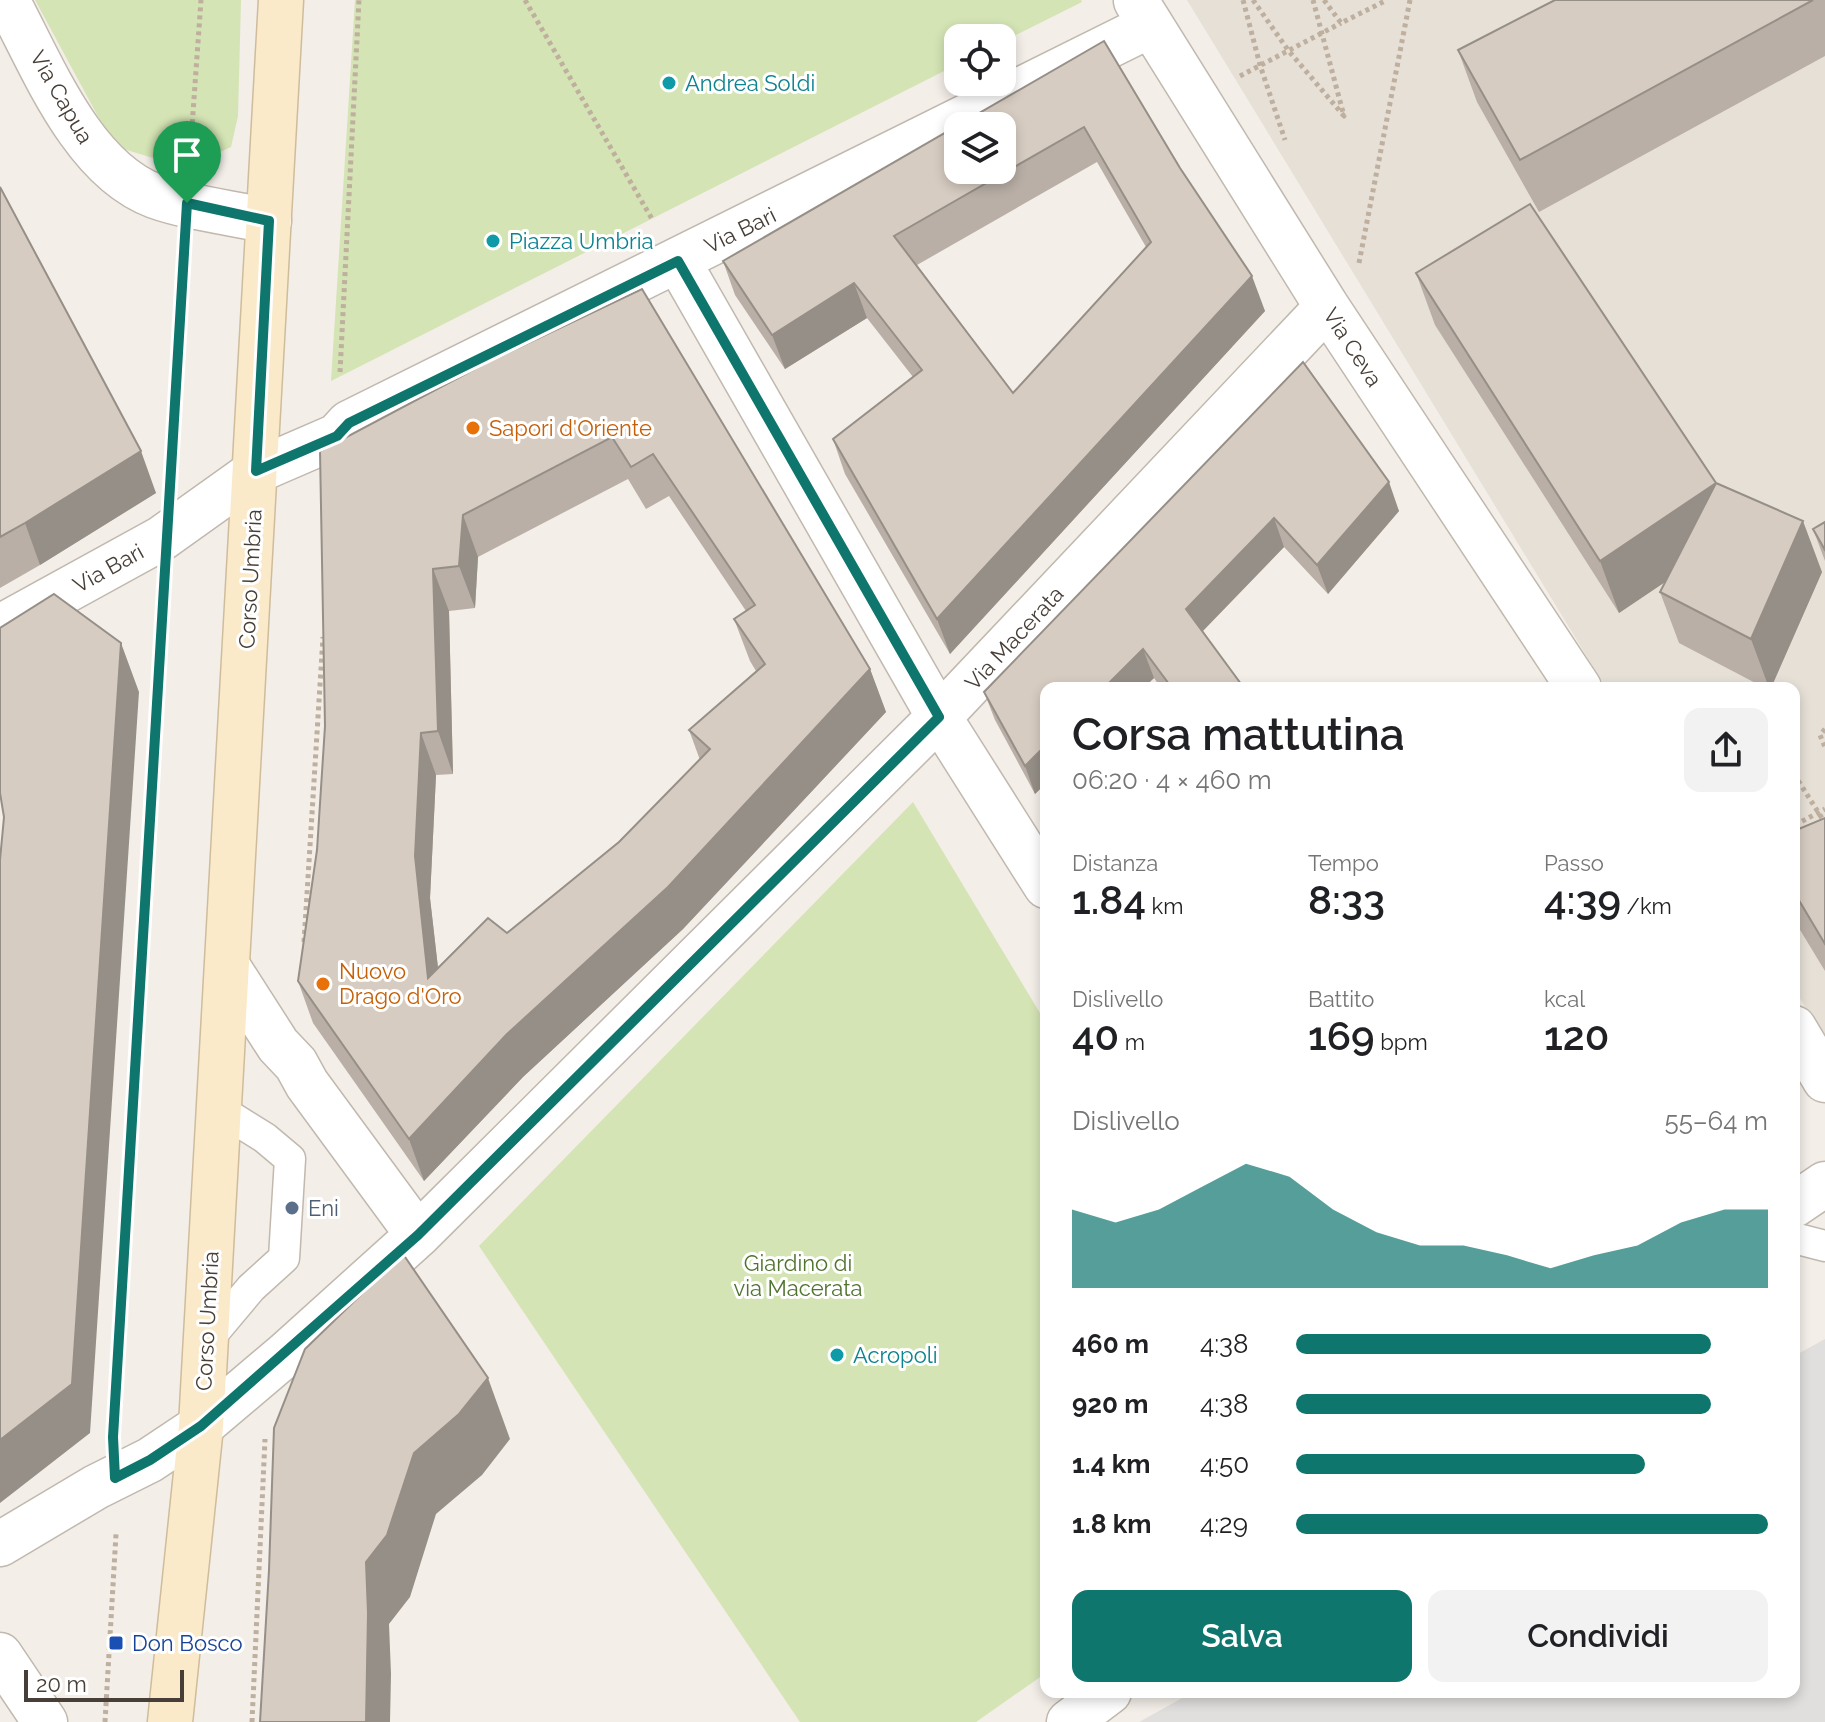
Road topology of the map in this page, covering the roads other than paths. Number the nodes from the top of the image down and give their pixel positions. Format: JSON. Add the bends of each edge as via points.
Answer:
{"nodes":[{"id":1,"x":7,"y":0,"type":"edge"},
{"id":2,"x":281,"y":0,"type":"edge"},
{"id":3,"x":1143,"y":12,"type":"edge"},
{"id":4,"x":269,"y":221,"type":"junction"},
{"id":5,"x":678,"y":261,"type":"junction"},
{"id":6,"x":1336,"y":321,"type":"junction"},
{"id":7,"x":256,"y":471,"type":"junction"},
{"id":8,"x":0,"y":627,"type":"edge"},
{"id":9,"x":1575,"y":682,"type":"edge"},
{"id":10,"x":939,"y":717,"type":"junction"},
{"id":11,"x":1040,"y":877,"type":"edge"},
{"id":12,"x":228,"y":967,"type":"junction"},
{"id":13,"x":1800,"y":1038,"type":"edge"},
{"id":14,"x":1825,"y":1080,"type":"edge"},
{"id":15,"x":220,"y":1110,"type":"junction"},
{"id":16,"x":1825,"y":1184,"type":"edge"},
{"id":17,"x":1800,"y":1201,"type":"edge"},
{"id":18,"x":418,"y":1235,"type":"junction"},
{"id":19,"x":1800,"y":1240,"type":"edge"},
{"id":20,"x":1825,"y":1246,"type":"edge"},
{"id":21,"x":204,"y":1344,"type":"junction"},
{"id":22,"x":201,"y":1426,"type":"junction"},
{"id":23,"x":0,"y":1544,"type":"edge"},
{"id":24,"x":0,"y":1655,"type":"edge"},
{"id":25,"x":1101,"y":1698,"type":"edge"},
{"id":26,"x":45,"y":1722,"type":"edge"},
{"id":27,"x":170,"y":1722,"type":"edge"},
{"id":28,"x":1069,"y":1722,"type":"edge"}],
"edges":[{"from":1,"to":4,"type":"street","name":"Via Capua","via":[[89,147],[118,175],[154,196]]},
{"from":2,"to":4,"type":"main road","name":"Corso Umbria"},
{"from":3,"to":5,"type":"street","name":"Via Bari"},
{"from":3,"to":6,"type":"street","name":"Via Ceva"},
{"from":4,"to":7,"type":"main road","name":"Corso Umbria"},
{"from":5,"to":7,"type":"street","name":"Via Bari","via":[[349,423],[337,436]]},
{"from":5,"to":10,"type":"street"},
{"from":6,"to":9,"type":"street","name":"Via Ceva"},
{"from":6,"to":10,"type":"street","name":"Via Macerata"},
{"from":7,"to":8,"type":"street","name":"Via Bari","via":[[167,535]]},
{"from":7,"to":12,"type":"main road","name":"Corso Umbria"},
{"from":10,"to":11,"type":"street"},
{"from":10,"to":18,"type":"street","name":"Via Macerata"},
{"from":12,"to":15,"type":"main road","name":"Corso Umbria"},
{"from":12,"to":18,"type":"street","via":[[278,1045]]},
{"from":13,"to":14,"type":"street"},
{"from":15,"to":21,"type":"main road","name":"Corso Umbria"},
{"from":15,"to":21,"type":"lane","via":[[290,1159],[286,1230],[284,1258]]},
{"from":16,"to":17,"type":"street"},
{"from":18,"to":22,"type":"street","name":"Via Macerata"},
{"from":19,"to":20,"type":"lane"},
{"from":21,"to":22,"type":"main road","name":"Corso Umbria"},
{"from":22,"to":23,"type":"street","name":"Via Macerata"},
{"from":22,"to":27,"type":"main road","name":"Corso Umbria"},
{"from":24,"to":26,"type":"street"},
{"from":25,"to":28,"type":"street"}]}
